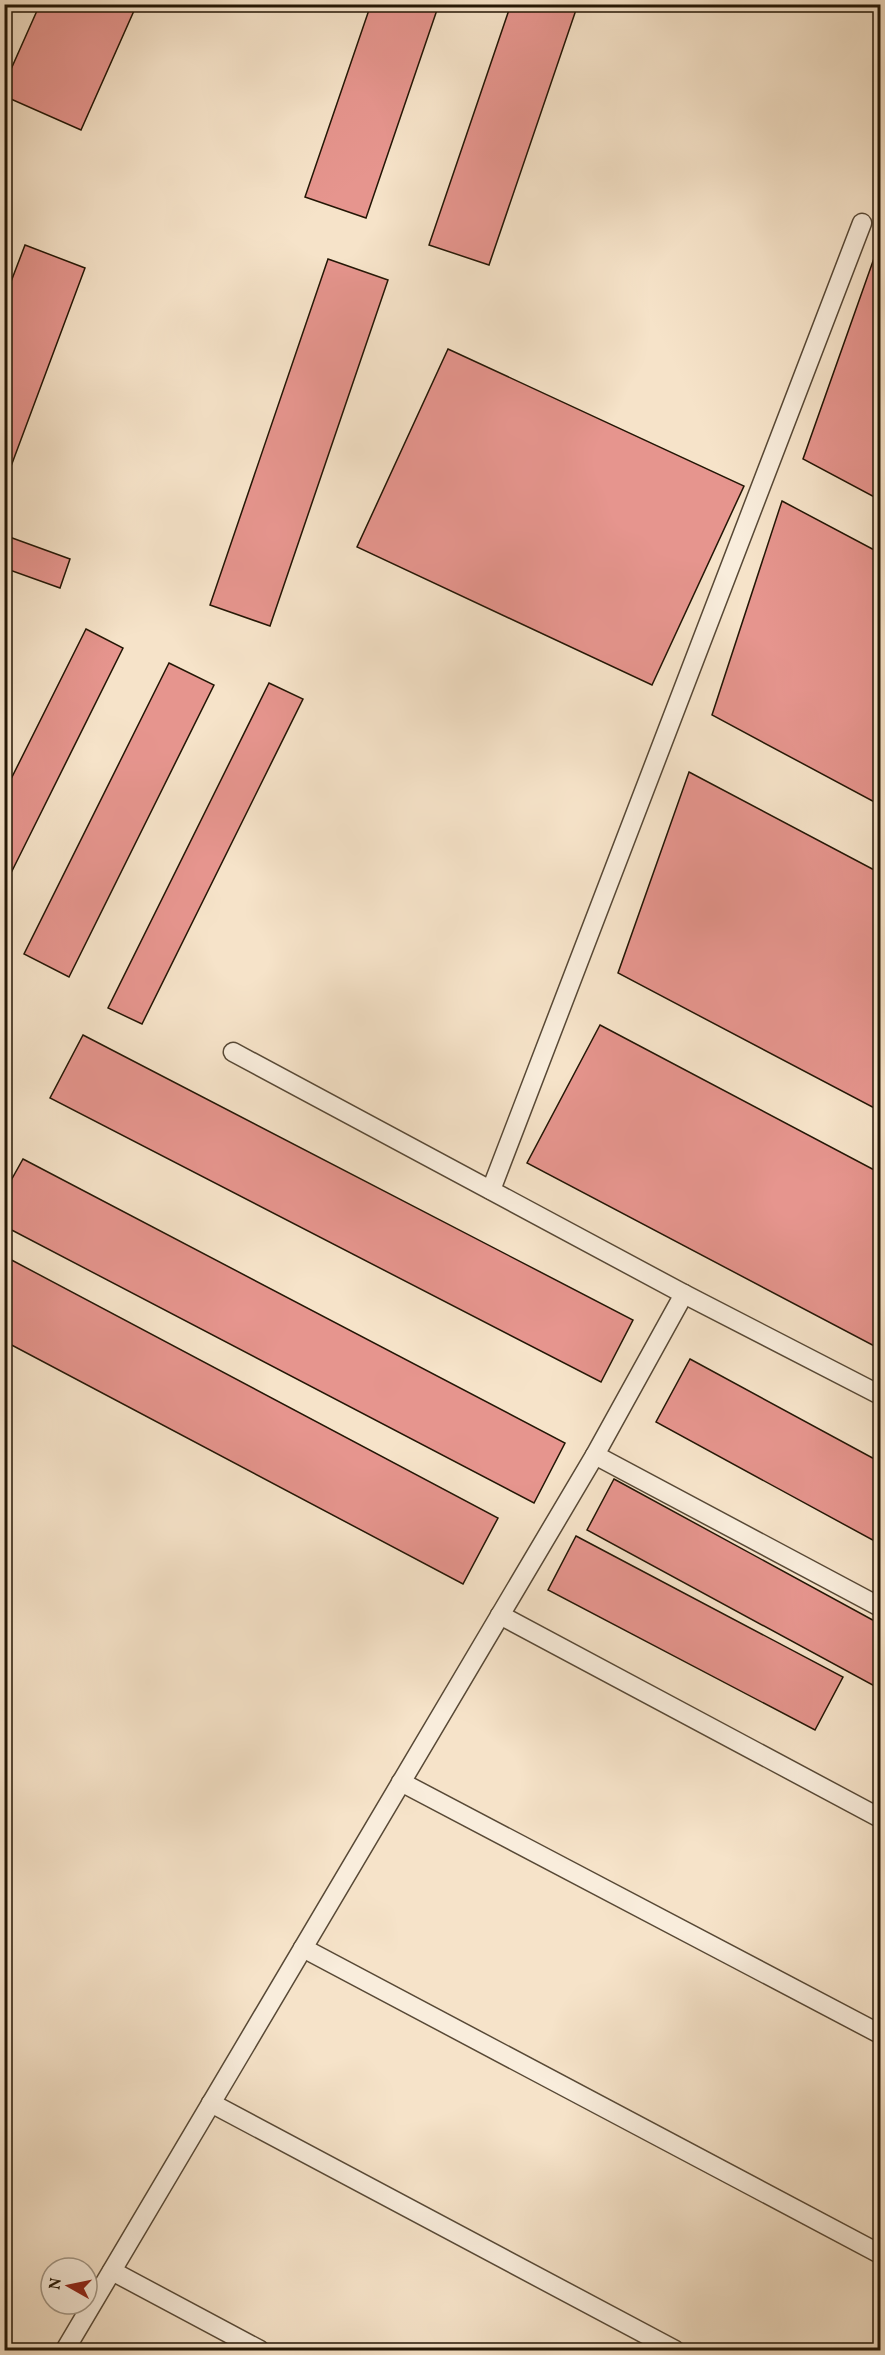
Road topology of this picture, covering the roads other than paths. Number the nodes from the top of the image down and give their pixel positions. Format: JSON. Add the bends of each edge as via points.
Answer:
{"nodes":[{"id":1,"x":862,"y":223,"type":"dead end"},
{"id":2,"x":233,"y":1052,"type":"dead end"},
{"id":3,"x":491,"y":1190,"type":"junction"},
{"id":4,"x":684,"y":1294,"type":"junction"},
{"id":5,"x":880,"y":1395,"type":"edge"},
{"id":6,"x":595,"y":1455,"type":"junction"},
{"id":7,"x":880,"y":1607,"type":"edge"},
{"id":8,"x":500,"y":1615,"type":"junction"},
{"id":9,"x":401,"y":1782,"type":"junction"},
{"id":10,"x":880,"y":1818,"type":"edge"},
{"id":11,"x":303,"y":1948,"type":"junction"},
{"id":12,"x":880,"y":2034,"type":"edge"},
{"id":13,"x":211,"y":2103,"type":"junction"},
{"id":14,"x":880,"y":2254,"type":"edge"},
{"id":15,"x":112,"y":2271,"type":"junction"},
{"id":16,"x":65,"y":2350,"type":"edge"},
{"id":17,"x":260,"y":2350,"type":"edge"},
{"id":18,"x":675,"y":2350,"type":"edge"}],
"edges":[{"from":1,"to":3,"type":"lane"},
{"from":2,"to":3,"type":"lane"},
{"from":3,"to":4,"type":"lane"},
{"from":4,"to":5,"type":"lane"},
{"from":4,"to":6,"type":"lane"},
{"from":6,"to":7,"type":"lane"},
{"from":6,"to":8,"type":"lane"},
{"from":8,"to":9,"type":"lane"},
{"from":8,"to":10,"type":"lane"},
{"from":9,"to":11,"type":"lane"},
{"from":9,"to":12,"type":"lane"},
{"from":11,"to":13,"type":"lane"},
{"from":11,"to":14,"type":"lane"},
{"from":13,"to":15,"type":"lane"},
{"from":13,"to":18,"type":"lane"},
{"from":15,"to":16,"type":"lane"},
{"from":15,"to":17,"type":"lane"}]}
